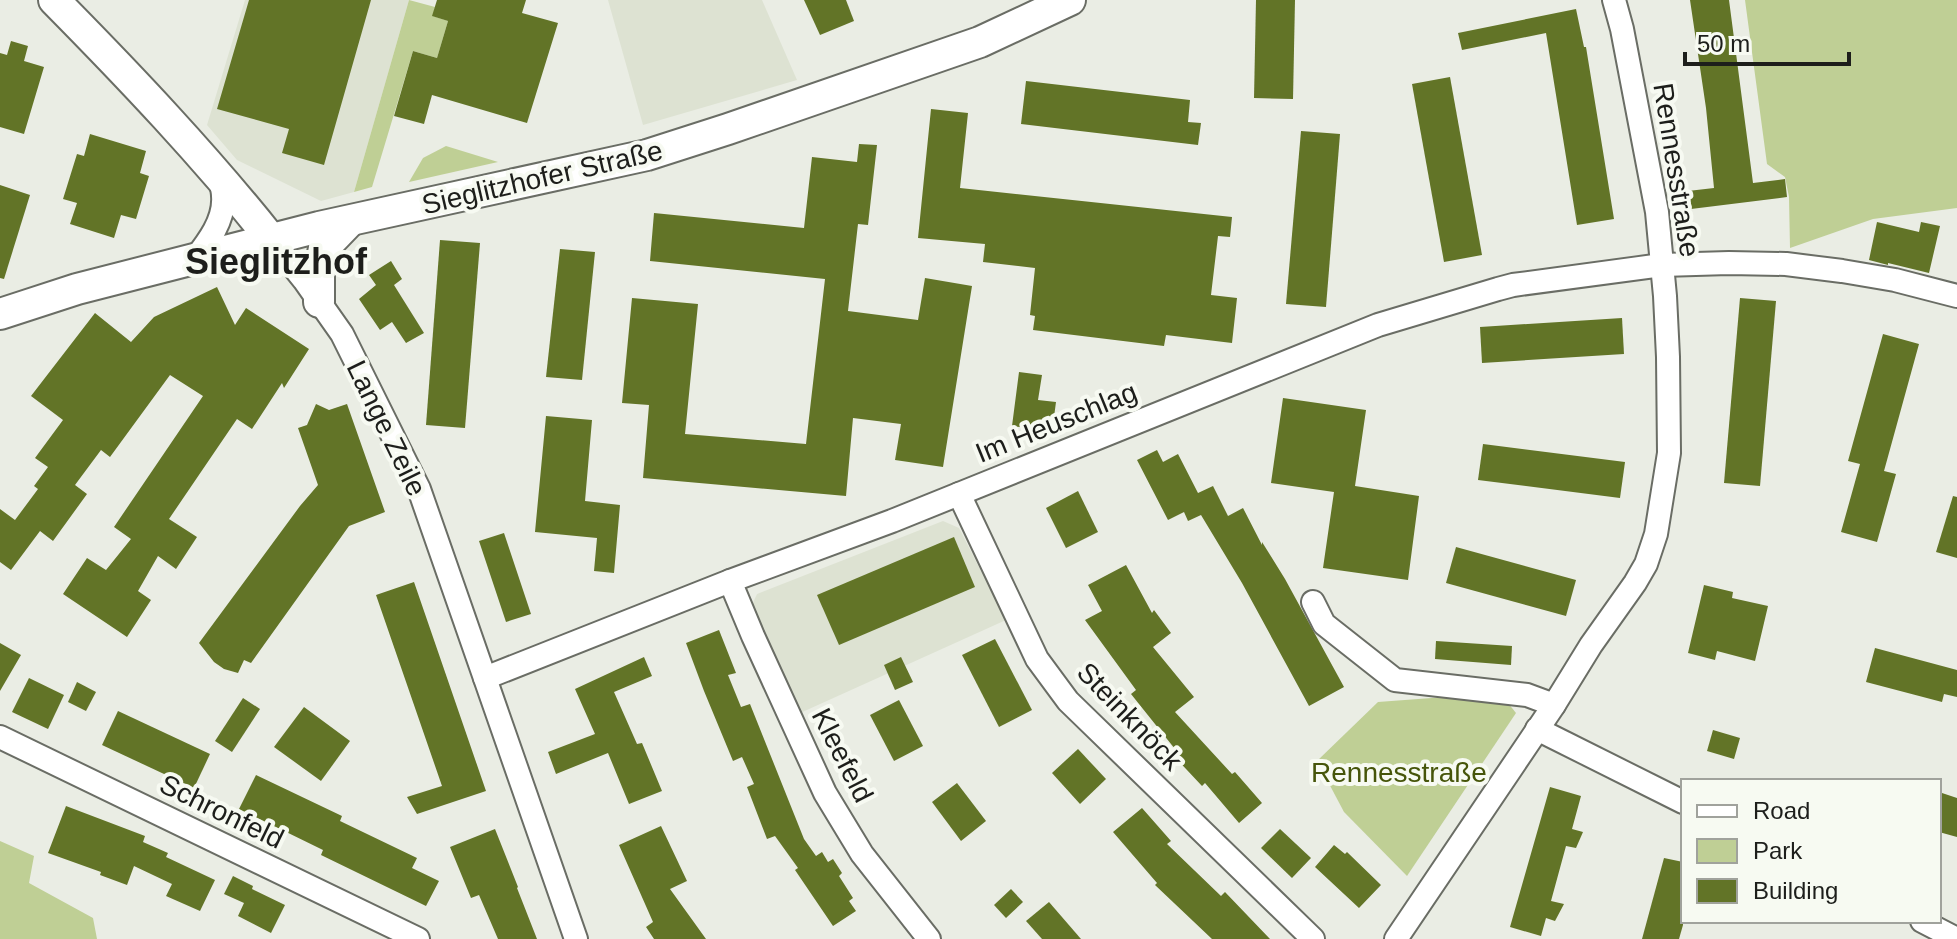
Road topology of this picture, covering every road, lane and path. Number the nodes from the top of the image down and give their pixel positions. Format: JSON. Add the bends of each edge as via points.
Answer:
{"nodes":[{"id":1,"x":54,"y":0,"type":"edge"},
{"id":2,"x":1070,"y":0,"type":"edge"},
{"id":3,"x":1614,"y":0,"type":"edge"},
{"id":4,"x":218,"y":175,"type":"junction"},
{"id":5,"x":350,"y":221,"type":"junction"},
{"id":6,"x":271,"y":239,"type":"junction"},
{"id":7,"x":194,"y":260,"type":"junction"},
{"id":8,"x":1662,"y":265,"type":"junction"},
{"id":9,"x":1957,"y":296,"type":"edge"},
{"id":10,"x":319,"y":302,"type":"junction"},
{"id":11,"x":0,"y":314,"type":"edge"},
{"id":12,"x":959,"y":494,"type":"junction"},
{"id":13,"x":730,"y":581,"type":"junction"},
{"id":14,"x":1313,"y":602,"type":"dead end"},
{"id":15,"x":485,"y":678,"type":"junction"},
{"id":16,"x":1554,"y":705,"type":"junction"},
{"id":17,"x":1537,"y":729,"type":"junction"},
{"id":18,"x":0,"y":737,"type":"edge"},
{"id":19,"x":1681,"y":801,"type":"edge"},
{"id":20,"x":1926,"y":923,"type":"edge"},
{"id":21,"x":418,"y":939,"type":"edge"},
{"id":22,"x":576,"y":939,"type":"edge"},
{"id":23,"x":929,"y":939,"type":"edge"},
{"id":24,"x":1313,"y":939,"type":"edge"},
{"id":25,"x":1396,"y":939,"type":"edge"},
{"id":26,"x":1957,"y":939,"type":"edge"}],
"edges":[{"from":1,"to":4,"type":"main road","name":"Lange Zeile"},
{"from":2,"to":5,"type":"main road","name":"Sieglitzhofer Straße","via":[[980,42],[647,155]]},
{"from":3,"to":8,"type":"street","name":"Rennesstraße","via":[[1657,212]]},
{"from":4,"to":6,"type":"main road","name":"Lange Zeile"},
{"from":4,"to":7,"type":"street","via":[[222,207],[215,230]]},
{"from":5,"to":6,"type":"main road","name":"Sieglitzhofer Straße"},
{"from":5,"to":10,"type":"main road","via":[[324,248]]},
{"from":6,"to":7,"type":"main road","name":"Sieglitzhofer Straße"},
{"from":6,"to":10,"type":"street","name":"Lange Zeile"},
{"from":7,"to":11,"type":"main road","name":"Sieglitzhofer Straße"},
{"from":8,"to":9,"type":"street","name":"Im Heuschlag","via":[[1791,264]]},
{"from":8,"to":12,"type":"street","name":"Im Heuschlag","via":[[1513,285],[1395,319]]},
{"from":8,"to":16,"type":"street","name":"Rennesstraße","via":[[1669,453],[1656,534],[1635,583]]},
{"from":10,"to":15,"type":"street","name":"Lange Zeile","via":[[342,334],[419,489]]},
{"from":12,"to":13,"type":"street","name":"Im Heuschlag"},
{"from":12,"to":24,"type":"street","name":"Steinknöck","via":[[1037,659],[1068,701]]},
{"from":13,"to":15,"type":"street","name":"Im Heuschlag"},
{"from":13,"to":23,"type":"street","name":"Kleefeld","via":[[825,793],[862,854]]},
{"from":14,"to":16,"type":"street","via":[[1324,624],[1395,680],[1527,695]]},
{"from":15,"to":22,"type":"street","name":"Lange Zeile"},
{"from":16,"to":17,"type":"street","name":"Rennesstraße"},
{"from":17,"to":19,"type":"street"},
{"from":17,"to":25,"type":"street","name":"Rennesstraße"},
{"from":18,"to":21,"type":"street","name":"Schronfeld"},
{"from":20,"to":26,"type":"street"}]}
